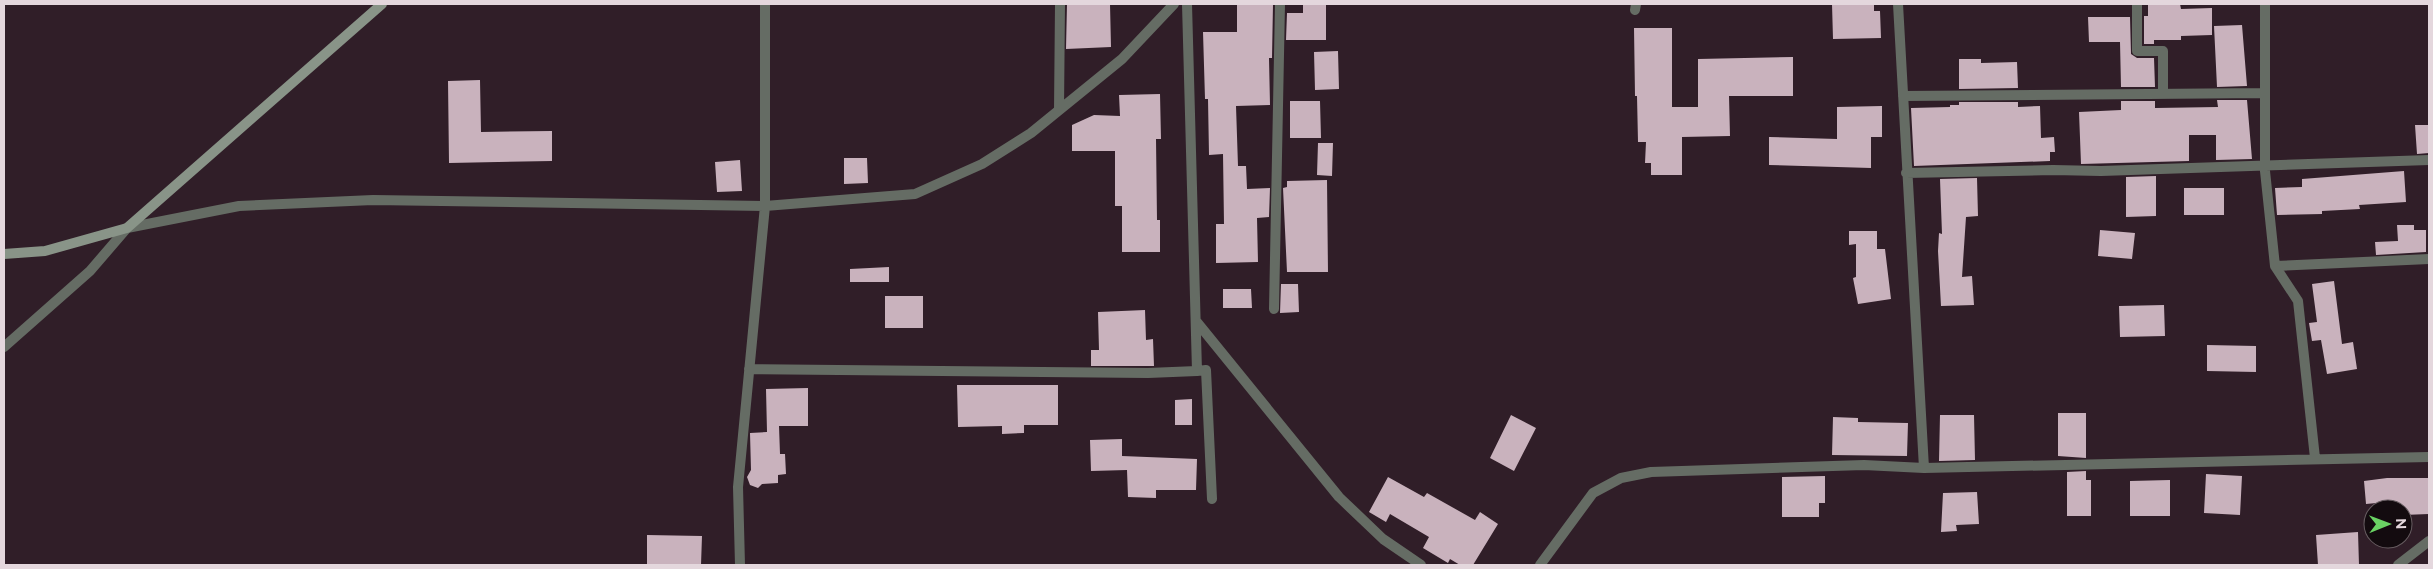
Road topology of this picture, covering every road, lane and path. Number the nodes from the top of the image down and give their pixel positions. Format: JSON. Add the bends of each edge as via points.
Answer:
{"nodes":[{"id":1,"x":382,"y":4,"type":"edge"},
{"id":2,"x":765,"y":4,"type":"edge"},
{"id":3,"x":1060,"y":4,"type":"edge"},
{"id":4,"x":1174,"y":4,"type":"edge"},
{"id":5,"x":1187,"y":4,"type":"edge"},
{"id":6,"x":1280,"y":4,"type":"edge"},
{"id":7,"x":1898,"y":4,"type":"edge"},
{"id":8,"x":2137,"y":4,"type":"edge"},
{"id":9,"x":2265,"y":4,"type":"edge"},
{"id":10,"x":2264,"y":93,"type":"junction"},
{"id":11,"x":2163,"y":94,"type":"junction"},
{"id":12,"x":1903,"y":96,"type":"junction"},
{"id":13,"x":1059,"y":110,"type":"junction"},
{"id":14,"x":2429,"y":160,"type":"edge"},
{"id":15,"x":2265,"y":165,"type":"junction"},
{"id":16,"x":1906,"y":173,"type":"junction"},
{"id":17,"x":765,"y":206,"type":"junction"},
{"id":18,"x":127,"y":228,"type":"junction"},
{"id":19,"x":4,"y":254,"type":"edge"},
{"id":20,"x":2429,"y":260,"type":"edge"},
{"id":21,"x":2275,"y":266,"type":"junction"},
{"id":22,"x":1274,"y":309,"type":"dead end"},
{"id":23,"x":1196,"y":321,"type":"junction"},
{"id":24,"x":4,"y":347,"type":"edge"},
{"id":25,"x":749,"y":369,"type":"junction"},
{"id":26,"x":1197,"y":371,"type":"junction"},
{"id":27,"x":2429,"y":457,"type":"edge"},
{"id":28,"x":2315,"y":458,"type":"junction"},
{"id":29,"x":1924,"y":468,"type":"junction"},
{"id":30,"x":1212,"y":499,"type":"dead end"},
{"id":31,"x":2429,"y":541,"type":"edge"},
{"id":32,"x":740,"y":565,"type":"edge"},
{"id":33,"x":1421,"y":565,"type":"edge"},
{"id":34,"x":1540,"y":565,"type":"edge"},
{"id":35,"x":2398,"y":565,"type":"edge"}],
"edges":[{"from":1,"to":18,"type":"street"},
{"from":2,"to":17,"type":"street"},
{"from":3,"to":13,"type":"street"},
{"from":4,"to":13,"type":"street","via":[[1122,59]]},
{"from":5,"to":23,"type":"street"},
{"from":6,"to":22,"type":"street"},
{"from":7,"to":12,"type":"street"},
{"from":8,"to":11,"type":"street","via":[[2138,51],[2163,51]]},
{"from":9,"to":10,"type":"street"},
{"from":10,"to":11,"type":"street"},
{"from":10,"to":15,"type":"street"},
{"from":11,"to":12,"type":"street"},
{"from":12,"to":16,"type":"street"},
{"from":13,"to":17,"type":"street","via":[[1031,133],[982,164],[915,194]]},
{"from":14,"to":15,"type":"street"},
{"from":15,"to":16,"type":"street"},
{"from":15,"to":21,"type":"street"},
{"from":16,"to":29,"type":"street"},
{"from":17,"to":18,"type":"street","via":[[373,200],[239,206]]},
{"from":17,"to":25,"type":"street"},
{"from":18,"to":19,"type":"street","via":[[45,252]]},
{"from":18,"to":24,"type":"street","via":[[90,271]]},
{"from":20,"to":21,"type":"street"},
{"from":21,"to":28,"type":"street","via":[[2298,301]]},
{"from":23,"to":26,"type":"street"},
{"from":23,"to":33,"type":"street","via":[[1339,497],[1383,539]]},
{"from":25,"to":26,"type":"street"},
{"from":25,"to":32,"type":"street","via":[[738,487]]},
{"from":26,"to":30,"type":"street","via":[[1206,370]]},
{"from":27,"to":28,"type":"street"},
{"from":28,"to":29,"type":"street"},
{"from":29,"to":34,"type":"street","via":[[1864,466],[1651,472],[1621,478],[1593,493]]},
{"from":31,"to":35,"type":"street"}]}
